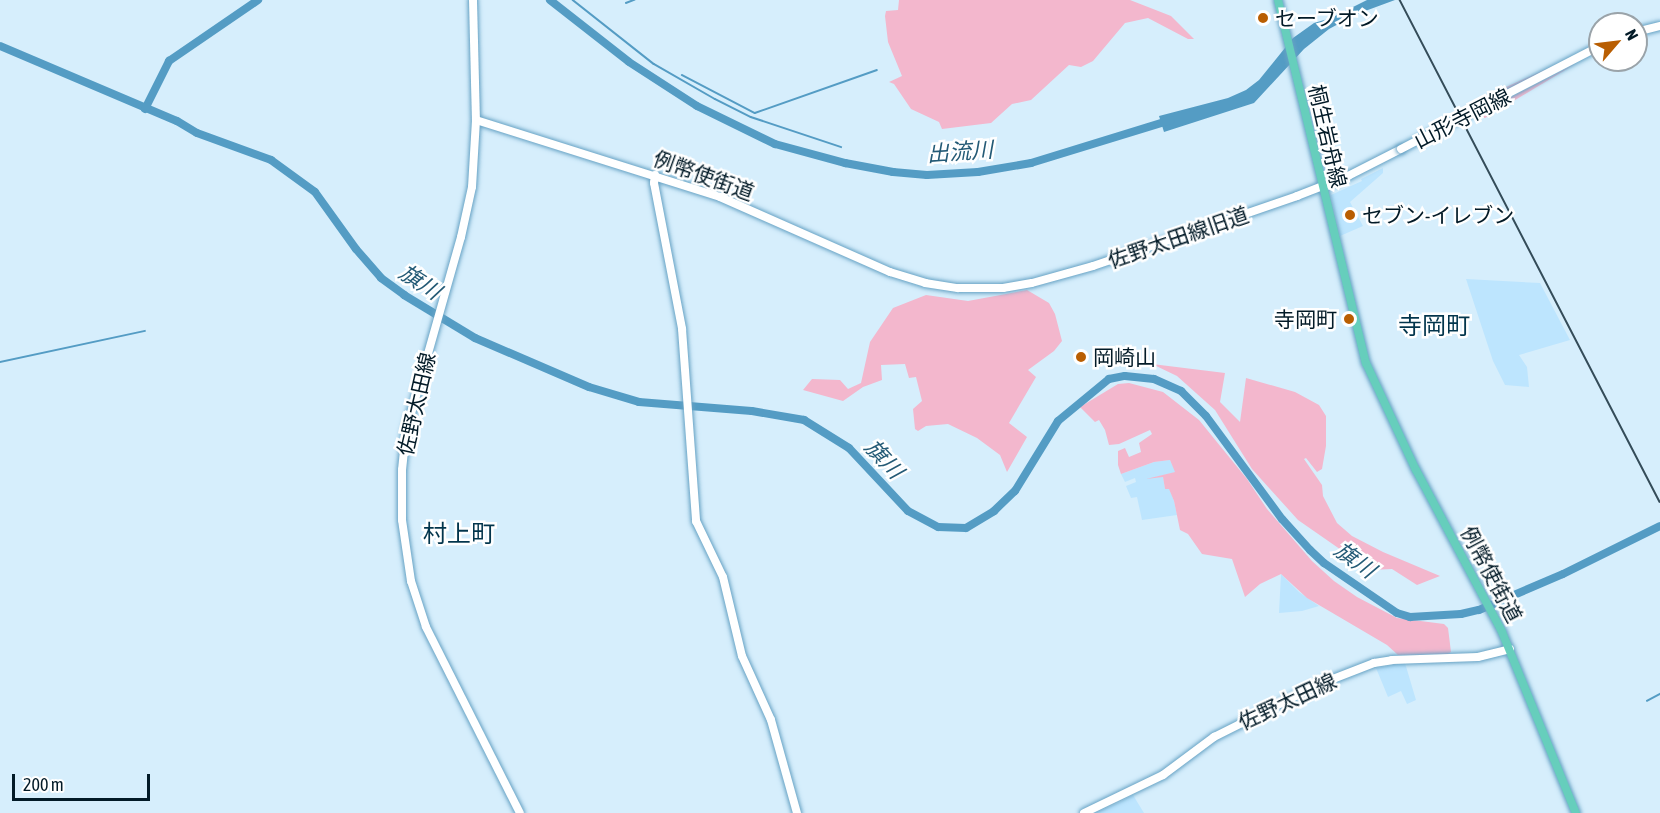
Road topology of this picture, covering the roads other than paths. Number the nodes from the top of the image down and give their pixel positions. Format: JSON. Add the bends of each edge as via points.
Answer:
{"nodes":[{"id":1,"x":473,"y":0,"type":"edge"},
{"id":2,"x":1278,"y":0,"type":"edge"},
{"id":3,"x":1588,"y":52,"type":"edge"},
{"id":4,"x":476,"y":120,"type":"junction"},
{"id":5,"x":655,"y":176,"type":"junction"},
{"id":6,"x":1322,"y":186,"type":"junction"},
{"id":7,"x":1032,"y":284,"type":"joint"},
{"id":8,"x":1364,"y":357,"type":"joint"},
{"id":9,"x":1508,"y":646,"type":"junction"},
{"id":10,"x":520,"y":813,"type":"edge"},
{"id":11,"x":797,"y":813,"type":"edge"},
{"id":12,"x":1084,"y":813,"type":"edge"},
{"id":13,"x":1576,"y":813,"type":"edge"}],
"edges":[{"from":1,"to":4,"type":"main road"},
{"from":2,"to":6,"type":"main road","name":"桐生岩舟線"},
{"from":3,"to":6,"type":"main road","name":"山形寺岡線","bridge":true},
{"from":4,"to":5,"type":"main road","name":"例幣使街道"},
{"from":4,"to":10,"type":"main road","name":"佐野太田線","via":[[472,187],[414,397],[403,451],[401,507],[408,565],[431,639]]},
{"from":5,"to":7,"type":"main road","name":"例幣使街道","via":[[720,197],[905,278],[958,288]]},
{"from":5,"to":11,"type":"main road","via":[[679,308],[696,521],[723,577],[742,656],[771,720]]},
{"from":6,"to":7,"type":"main road","name":"佐野太田線旧道"},
{"from":6,"to":8,"type":"main road","name":"桐生岩舟線"},
{"from":8,"to":9,"type":"main road","name":"例幣使街道","via":[[1416,470]]},
{"from":9,"to":12,"type":"main road","name":"佐野太田線","via":[[1478,657],[1384,661],[1320,684],[1214,736],[1163,775]]},
{"from":9,"to":13,"type":"main road","name":"例幣使街道"}]}
